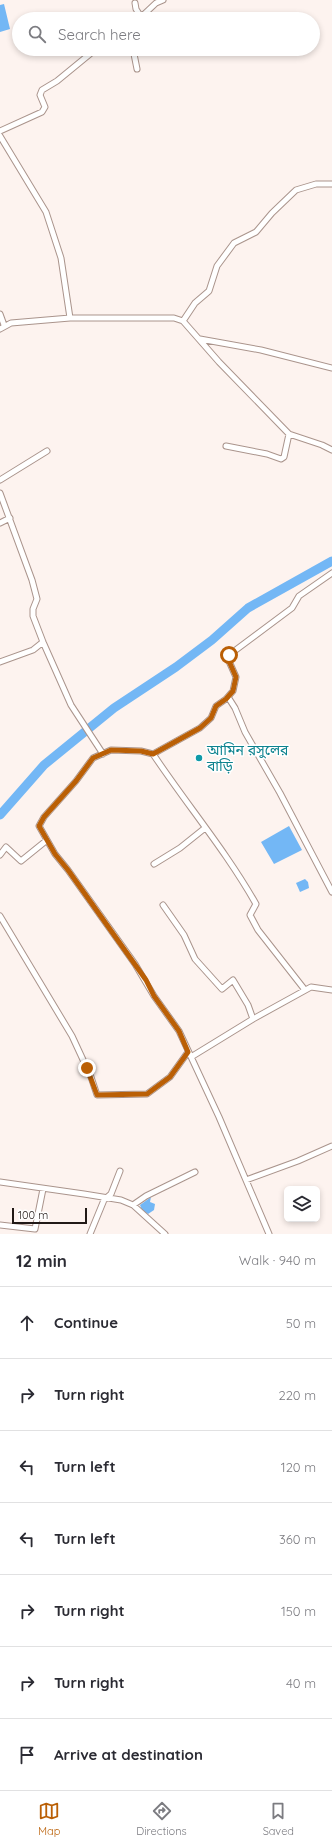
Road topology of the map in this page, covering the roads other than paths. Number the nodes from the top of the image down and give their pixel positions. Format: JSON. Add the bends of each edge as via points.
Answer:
{"nodes":[{"id":1,"x":163,"y":0,"type":"edge"},
{"id":2,"x":135,"y":3,"type":"dead end"},
{"id":3,"x":137,"y":12,"type":"edge"},
{"id":4,"x":146,"y":12,"type":"edge"},
{"id":5,"x":87,"y":56,"type":"edge"},
{"id":6,"x":134,"y":56,"type":"edge"},
{"id":7,"x":137,"y":69,"type":"dead end"},
{"id":8,"x":0,"y":131,"type":"edge"},
{"id":9,"x":0,"y":136,"type":"edge"},
{"id":10,"x":332,"y":184,"type":"edge"},
{"id":11,"x":0,"y":314,"type":"edge"},
{"id":12,"x":70,"y":318,"type":"junction"},
{"id":13,"x":183,"y":321,"type":"junction"},
{"id":14,"x":2,"y":327,"type":"edge"},
{"id":15,"x":200,"y":339,"type":"junction"},
{"id":16,"x":332,"y":368,"type":"edge"},
{"id":17,"x":289,"y":434,"type":"junction"},
{"id":18,"x":226,"y":446,"type":"dead end"},
{"id":19,"x":332,"y":450,"type":"edge"},
{"id":20,"x":47,"y":451,"type":"dead end"},
{"id":21,"x":0,"y":480,"type":"edge"},
{"id":22,"x":0,"y":493,"type":"edge"},
{"id":23,"x":10,"y":518,"type":"junction"},
{"id":24,"x":0,"y":524,"type":"edge"},
{"id":25,"x":332,"y":573,"type":"edge"},
{"id":26,"x":43,"y":642,"type":"junction"},
{"id":27,"x":0,"y":662,"type":"edge"},
{"id":28,"x":228,"y":697,"type":"junction"},
{"id":29,"x":103,"y":754,"type":"junction"},
{"id":30,"x":153,"y":754,"type":"junction"},
{"id":31,"x":206,"y":828,"type":"junction"},
{"id":32,"x":47,"y":840,"type":"junction"},
{"id":33,"x":0,"y":855,"type":"edge"},
{"id":34,"x":154,"y":864,"type":"dead end"},
{"id":35,"x":332,"y":892,"type":"edge"},
{"id":36,"x":163,"y":905,"type":"dead end"},
{"id":37,"x":0,"y":916,"type":"edge"},
{"id":38,"x":305,"y":990,"type":"junction"},
{"id":39,"x":332,"y":990,"type":"edge"},
{"id":40,"x":253,"y":1019,"type":"junction"},
{"id":41,"x":190,"y":1054,"type":"junction"},
{"id":42,"x":332,"y":1146,"type":"edge"},
{"id":43,"x":120,"y":1171,"type":"dead end"},
{"id":44,"x":195,"y":1172,"type":"dead end"},
{"id":45,"x":246,"y":1180,"type":"junction"},
{"id":46,"x":0,"y":1182,"type":"edge"},
{"id":47,"x":43,"y":1189,"type":"junction"},
{"id":48,"x":108,"y":1198,"type":"junction"},
{"id":49,"x":133,"y":1205,"type":"junction"},
{"id":50,"x":0,"y":1225,"type":"edge"},
{"id":51,"x":90,"y":1234,"type":"edge"},
{"id":52,"x":165,"y":1234,"type":"edge"},
{"id":53,"x":269,"y":1234,"type":"edge"}],
"edges":[{"from":1,"to":4,"type":"street"},
{"from":2,"to":3,"type":"street"},
{"from":5,"to":8,"type":"street","via":[[42,90],[40,95],[45,107],[42,112]]},
{"from":6,"to":7,"type":"street"},
{"from":9,"to":12,"type":"street","via":[[48,218],[61,258]]},
{"from":10,"to":13,"type":"street","via":[[316,184],[296,190],[256,232],[234,243],[217,266],[209,291],[195,303]]},
{"from":11,"to":14,"type":"street"},
{"from":12,"to":13,"type":"street","via":[[174,318]]},
{"from":12,"to":14,"type":"street","via":[[11,323]]},
{"from":13,"to":15,"type":"street"},
{"from":15,"to":16,"type":"street","via":[[261,350]]},
{"from":15,"to":17,"type":"street"},
{"from":17,"to":18,"type":"street","via":[[284,457],[281,459]]},
{"from":17,"to":19,"type":"street"},
{"from":20,"to":21,"type":"street"},
{"from":22,"to":23,"type":"street"},
{"from":23,"to":24,"type":"street"},
{"from":23,"to":26,"type":"street","via":[[34,589],[36,599],[33,616]]},
{"from":25,"to":28,"type":"street","via":[[299,596],[292,608],[229,655],[228,659],[236,677],[233,691]]},
{"from":26,"to":27,"type":"street","via":[[33,650]]},
{"from":26,"to":29,"type":"street","via":[[71,705]]},
{"from":28,"to":30,"type":"street","via":[[216,706],[211,718],[200,728]]},
{"from":28,"to":35,"type":"street"},
{"from":29,"to":30,"type":"street","via":[[111,750]]},
{"from":29,"to":32,"type":"street","via":[[93,758],[44,817],[39,826]]},
{"from":30,"to":31,"type":"street"},
{"from":31,"to":34,"type":"street"},
{"from":31,"to":38,"type":"street","via":[[256,904],[250,915],[258,930]]},
{"from":32,"to":33,"type":"street","via":[[21,861],[6,847]]},
{"from":32,"to":41,"type":"street","via":[[146,980],[179,1031]]},
{"from":36,"to":40,"type":"street","via":[[184,936],[195,959],[222,989],[233,980]]},
{"from":37,"to":41,"type":"street","via":[[72,1036],[97,1095],[147,1094],[170,1077]]},
{"from":38,"to":39,"type":"street","via":[[314,986]]},
{"from":38,"to":40,"type":"street"},
{"from":40,"to":41,"type":"street"},
{"from":41,"to":45,"type":"street"},
{"from":42,"to":45,"type":"street"},
{"from":43,"to":48,"type":"street"},
{"from":44,"to":49,"type":"street"},
{"from":45,"to":53,"type":"street"},
{"from":46,"to":47,"type":"street"},
{"from":47,"to":48,"type":"street"},
{"from":47,"to":50,"type":"street","via":[[35,1229]]},
{"from":48,"to":49,"type":"street"},
{"from":48,"to":51,"type":"street","via":[[104,1200]]},
{"from":49,"to":52,"type":"street"}]}
